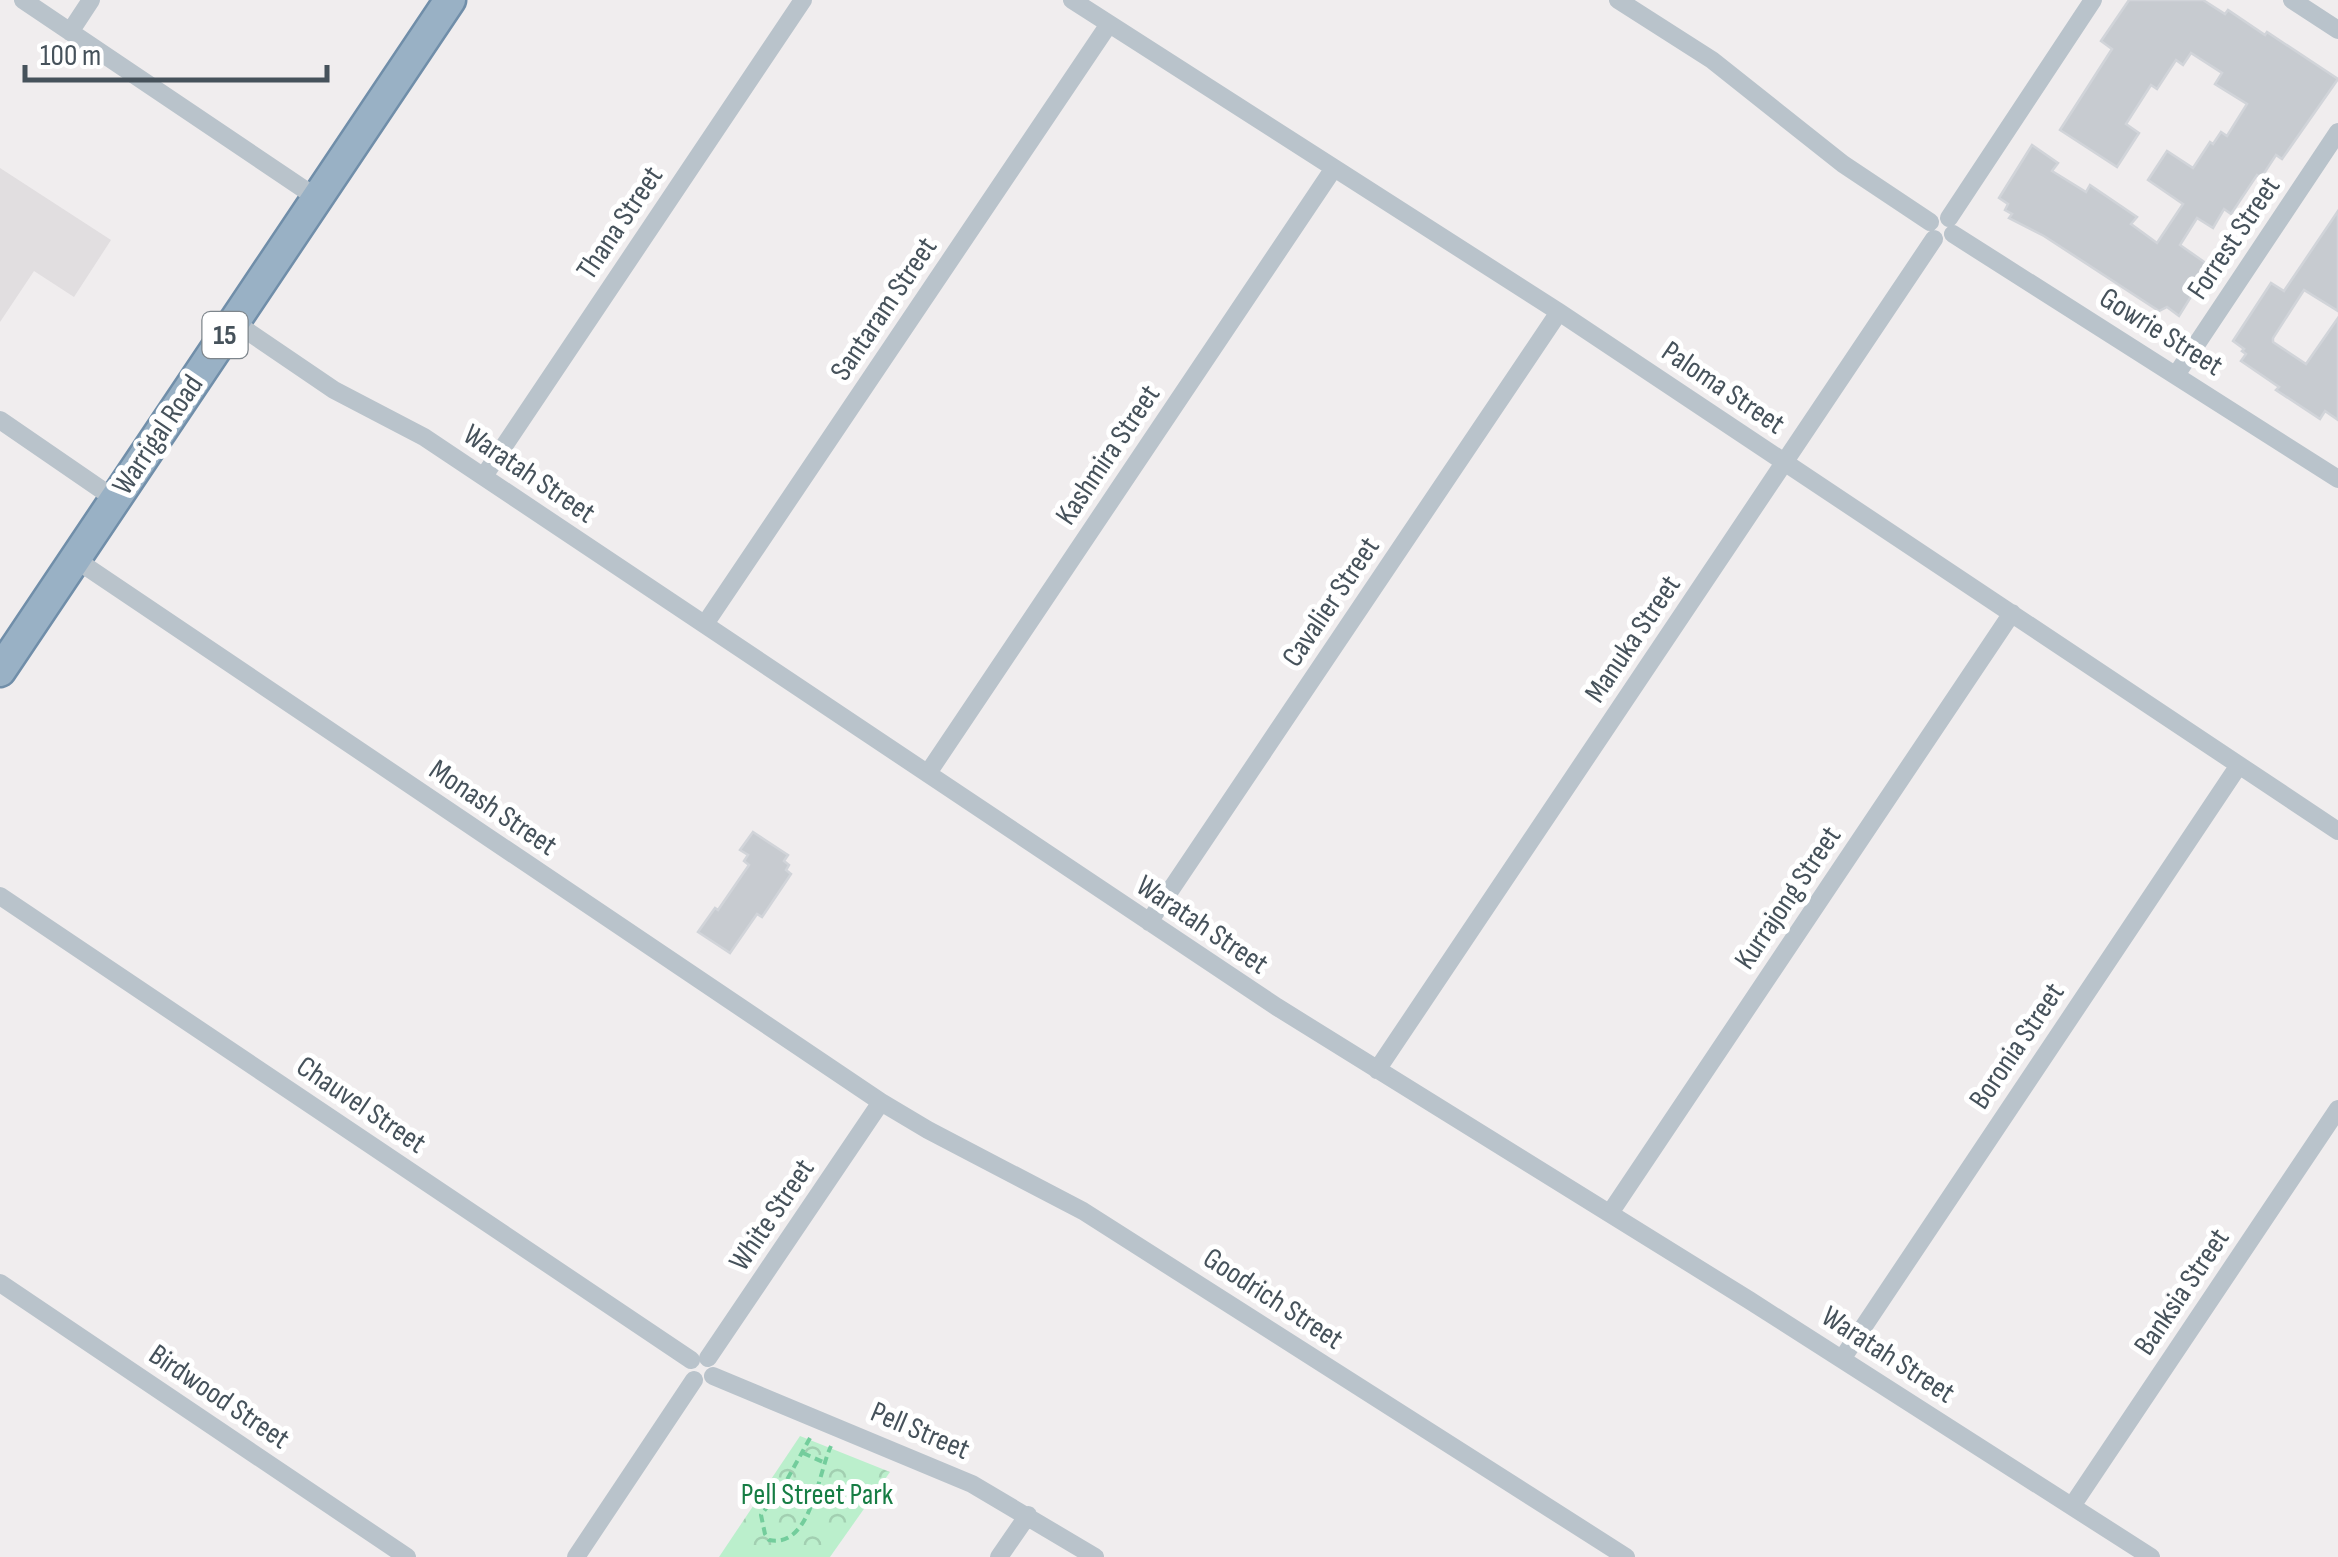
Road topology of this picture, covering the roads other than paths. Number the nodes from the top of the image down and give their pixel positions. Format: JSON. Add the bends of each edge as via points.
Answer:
{"nodes":[{"id":1,"x":23,"y":0,"type":"edge"},
{"id":2,"x":91,"y":0,"type":"edge"},
{"id":3,"x":450,"y":0,"type":"edge"},
{"id":4,"x":803,"y":0,"type":"edge"},
{"id":5,"x":1072,"y":0,"type":"edge"},
{"id":6,"x":1618,"y":0,"type":"edge"},
{"id":7,"x":2094,"y":0,"type":"edge"},
{"id":8,"x":2292,"y":0,"type":"edge"},
{"id":9,"x":1109,"y":24,"type":"junction"},
{"id":10,"x":2338,"y":30,"type":"edge"},
{"id":11,"x":70,"y":32,"type":"junction"},
{"id":12,"x":2338,"y":132,"type":"edge"},
{"id":13,"x":1334,"y":168,"type":"junction"},
{"id":14,"x":317,"y":198,"type":"junction"},
{"id":15,"x":1942,"y":228,"type":"junction"},
{"id":16,"x":1558,"y":312,"type":"junction"},
{"id":17,"x":234,"y":322,"type":"junction"},
{"id":18,"x":2176,"y":374,"type":"junction"},
{"id":19,"x":0,"y":420,"type":"edge"},
{"id":20,"x":1785,"y":462,"type":"junction"},
{"id":21,"x":484,"y":476,"type":"junction"},
{"id":22,"x":2338,"y":479,"type":"edge"},
{"id":23,"x":116,"y":498,"type":"junction"},
{"id":24,"x":75,"y":559,"type":"junction"},
{"id":25,"x":2012,"y":613,"type":"junction"},
{"id":26,"x":705,"y":624,"type":"junction"},
{"id":27,"x":0,"y":671,"type":"edge"},
{"id":28,"x":2240,"y":765,"type":"junction"},
{"id":29,"x":928,"y":773,"type":"junction"},
{"id":30,"x":2338,"y":830,"type":"edge"},
{"id":31,"x":0,"y":896,"type":"edge"},
{"id":32,"x":1149,"y":922,"type":"junction"},
{"id":33,"x":1378,"y":1070,"type":"junction"},
{"id":34,"x":881,"y":1102,"type":"junction"},
{"id":35,"x":2338,"y":1109,"type":"edge"},
{"id":36,"x":1610,"y":1213,"type":"junction"},
{"id":37,"x":0,"y":1282,"type":"edge"},
{"id":38,"x":1842,"y":1359,"type":"junction"},
{"id":39,"x":704,"y":1365,"type":"junction"},
{"id":40,"x":2072,"y":1506,"type":"junction"},
{"id":41,"x":1028,"y":1515,"type":"junction"},
{"id":42,"x":407,"y":1557,"type":"edge"},
{"id":43,"x":576,"y":1557,"type":"edge"},
{"id":44,"x":999,"y":1557,"type":"edge"},
{"id":45,"x":1095,"y":1557,"type":"edge"},
{"id":46,"x":1626,"y":1557,"type":"edge"},
{"id":47,"x":2151,"y":1557,"type":"edge"}],
"edges":[{"from":1,"to":11,"type":"street"},
{"from":2,"to":11,"type":"street"},
{"from":3,"to":14,"type":"highway","name":"Warrigal Road","number":"15"},
{"from":4,"to":21,"type":"street","name":"Thana Street"},
{"from":5,"to":9,"type":"street","name":"Paloma Street"},
{"from":6,"to":15,"type":"street","name":"Gowrie Street","via":[[1712,60],[1843,164]]},
{"from":7,"to":15,"type":"street","name":"Manuka Street"},
{"from":8,"to":10,"type":"street"},
{"from":9,"to":13,"type":"street","name":"Paloma Street"},
{"from":9,"to":26,"type":"street","name":"Santaram Street"},
{"from":11,"to":14,"type":"street"},
{"from":12,"to":18,"type":"street","name":"Forrest Street"},
{"from":13,"to":16,"type":"street","name":"Paloma Street"},
{"from":13,"to":29,"type":"street","name":"Kashmira Street"},
{"from":14,"to":17,"type":"highway","name":"Warrigal Road","number":"15"},
{"from":15,"to":18,"type":"street","name":"Gowrie Street"},
{"from":15,"to":20,"type":"street","name":"Manuka Street"},
{"from":16,"to":20,"type":"street","name":"Paloma Street"},
{"from":16,"to":32,"type":"street","name":"Cavalier Street"},
{"from":17,"to":21,"type":"street","name":"Waratah Street","via":[[334,390]]},
{"from":17,"to":23,"type":"highway","name":"Warrigal Road","number":"15"},
{"from":18,"to":22,"type":"street","name":"Gowrie Street"},
{"from":19,"to":23,"type":"street"},
{"from":20,"to":25,"type":"street","name":"Paloma Street"},
{"from":20,"to":33,"type":"street","name":"Manuka Street"},
{"from":21,"to":26,"type":"street","name":"Waratah Street"},
{"from":23,"to":24,"type":"highway","name":"Warrigal Road","number":"15"},
{"from":24,"to":27,"type":"highway","name":"Warrigal Road","number":"15"},
{"from":24,"to":34,"type":"street","name":"Monash Street"},
{"from":25,"to":28,"type":"street","name":"Paloma Street"},
{"from":25,"to":36,"type":"street","name":"Kurrajong Street"},
{"from":26,"to":29,"type":"street","name":"Waratah Street"},
{"from":28,"to":30,"type":"street","name":"Paloma Street"},
{"from":28,"to":38,"type":"street","name":"Boronia Street"},
{"from":29,"to":32,"type":"street","name":"Waratah Street"},
{"from":31,"to":39,"type":"street","name":"Chauvel Street"},
{"from":32,"to":33,"type":"street","name":"Waratah Street"},
{"from":33,"to":36,"type":"street","name":"Waratah Street"},
{"from":34,"to":39,"type":"street","name":"White Street"},
{"from":34,"to":46,"type":"street","name":"Goodrich Street","via":[[1083,1211]]},
{"from":35,"to":40,"type":"street","name":"Banksia Street"},
{"from":36,"to":38,"type":"street","name":"Waratah Street"},
{"from":37,"to":42,"type":"street","name":"Birdwood Street"},
{"from":38,"to":40,"type":"street","name":"Waratah Street"},
{"from":39,"to":41,"type":"street","name":"Pell Street"},
{"from":39,"to":43,"type":"street","via":[[704,1383],[694,1380]]},
{"from":40,"to":47,"type":"street","name":"Waratah Street"},
{"from":41,"to":44,"type":"street"},
{"from":41,"to":45,"type":"street","name":"Pell Street"}]}
